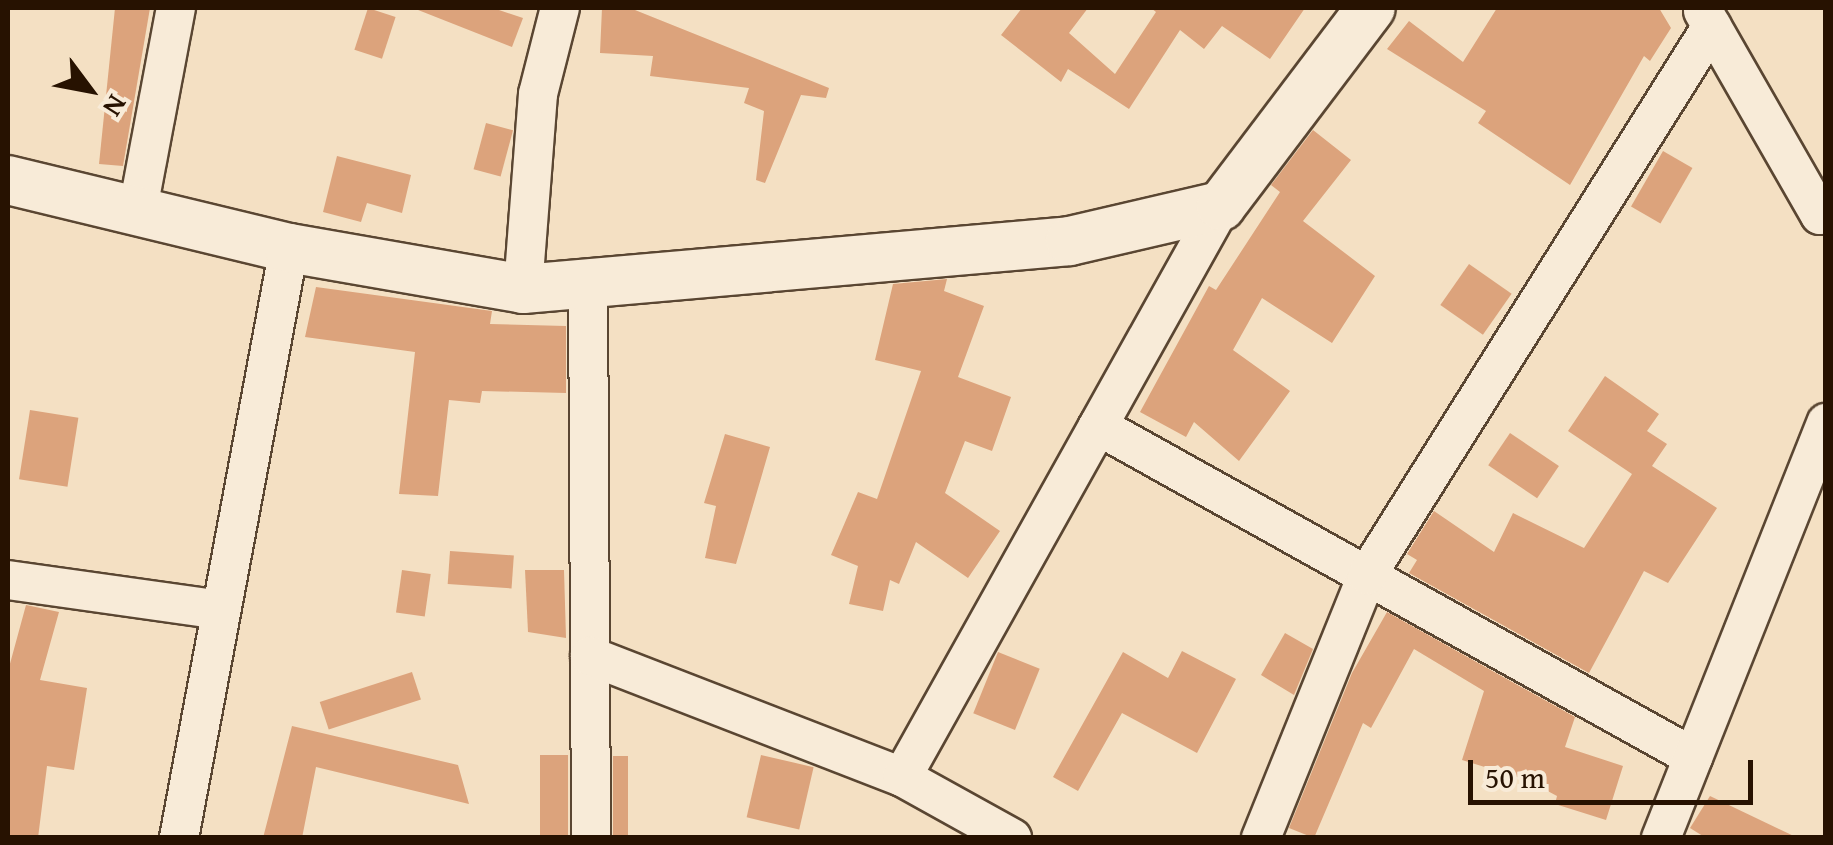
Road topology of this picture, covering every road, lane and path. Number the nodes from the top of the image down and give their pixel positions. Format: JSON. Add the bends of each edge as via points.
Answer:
{"nodes":[{"id":1,"x":176,"y":8,"type":"edge"},
{"id":2,"x":560,"y":8,"type":"edge"},
{"id":3,"x":1372,"y":8,"type":"edge"},
{"id":4,"x":1706,"y":17,"type":"edge"},
{"id":5,"x":8,"y":180,"type":"edge"},
{"id":6,"x":1221,"y":206,"type":"junction"},
{"id":7,"x":137,"y":214,"type":"junction"},
{"id":8,"x":1824,"y":216,"type":"edge"},
{"id":9,"x":289,"y":248,"type":"junction"},
{"id":10,"x":588,"y":283,"type":"junction"},
{"id":11,"x":523,"y":289,"type":"junction"},
{"id":12,"x":1826,"y":423,"type":"edge"},
{"id":13,"x":1098,"y":426,"type":"junction"},
{"id":14,"x":1367,"y":575,"type":"junction"},
{"id":15,"x":8,"y":580,"type":"edge"},
{"id":16,"x":221,"y":610,"type":"junction"},
{"id":17,"x":590,"y":656,"type":"junction"},
{"id":18,"x":1693,"y":757,"type":"junction"},
{"id":19,"x":902,"y":777,"type":"junction"},
{"id":20,"x":178,"y":838,"type":"edge"},
{"id":21,"x":591,"y":838,"type":"edge"},
{"id":22,"x":1012,"y":838,"type":"edge"},
{"id":23,"x":1261,"y":838,"type":"edge"},
{"id":24,"x":1661,"y":838,"type":"edge"}],
"edges":[{"from":1,"to":7,"type":"street"},
{"from":2,"to":11,"type":"street","via":[[538,94]]},
{"from":3,"to":6,"type":"street"},
{"from":4,"to":8,"type":"street"},
{"from":4,"to":14,"type":"street"},
{"from":5,"to":7,"type":"street"},
{"from":6,"to":10,"type":"street","via":[[1070,241]]},
{"from":6,"to":13,"type":"street"},
{"from":7,"to":9,"type":"street"},
{"from":9,"to":11,"type":"street"},
{"from":9,"to":16,"type":"street"},
{"from":10,"to":11,"type":"street"},
{"from":10,"to":17,"type":"street"},
{"from":12,"to":18,"type":"street"},
{"from":13,"to":14,"type":"street"},
{"from":13,"to":19,"type":"street"},
{"from":14,"to":18,"type":"street"},
{"from":14,"to":23,"type":"street"},
{"from":15,"to":16,"type":"street"},
{"from":16,"to":20,"type":"street"},
{"from":17,"to":19,"type":"street"},
{"from":17,"to":21,"type":"street"},
{"from":18,"to":24,"type":"street"},
{"from":19,"to":22,"type":"street"}]}
